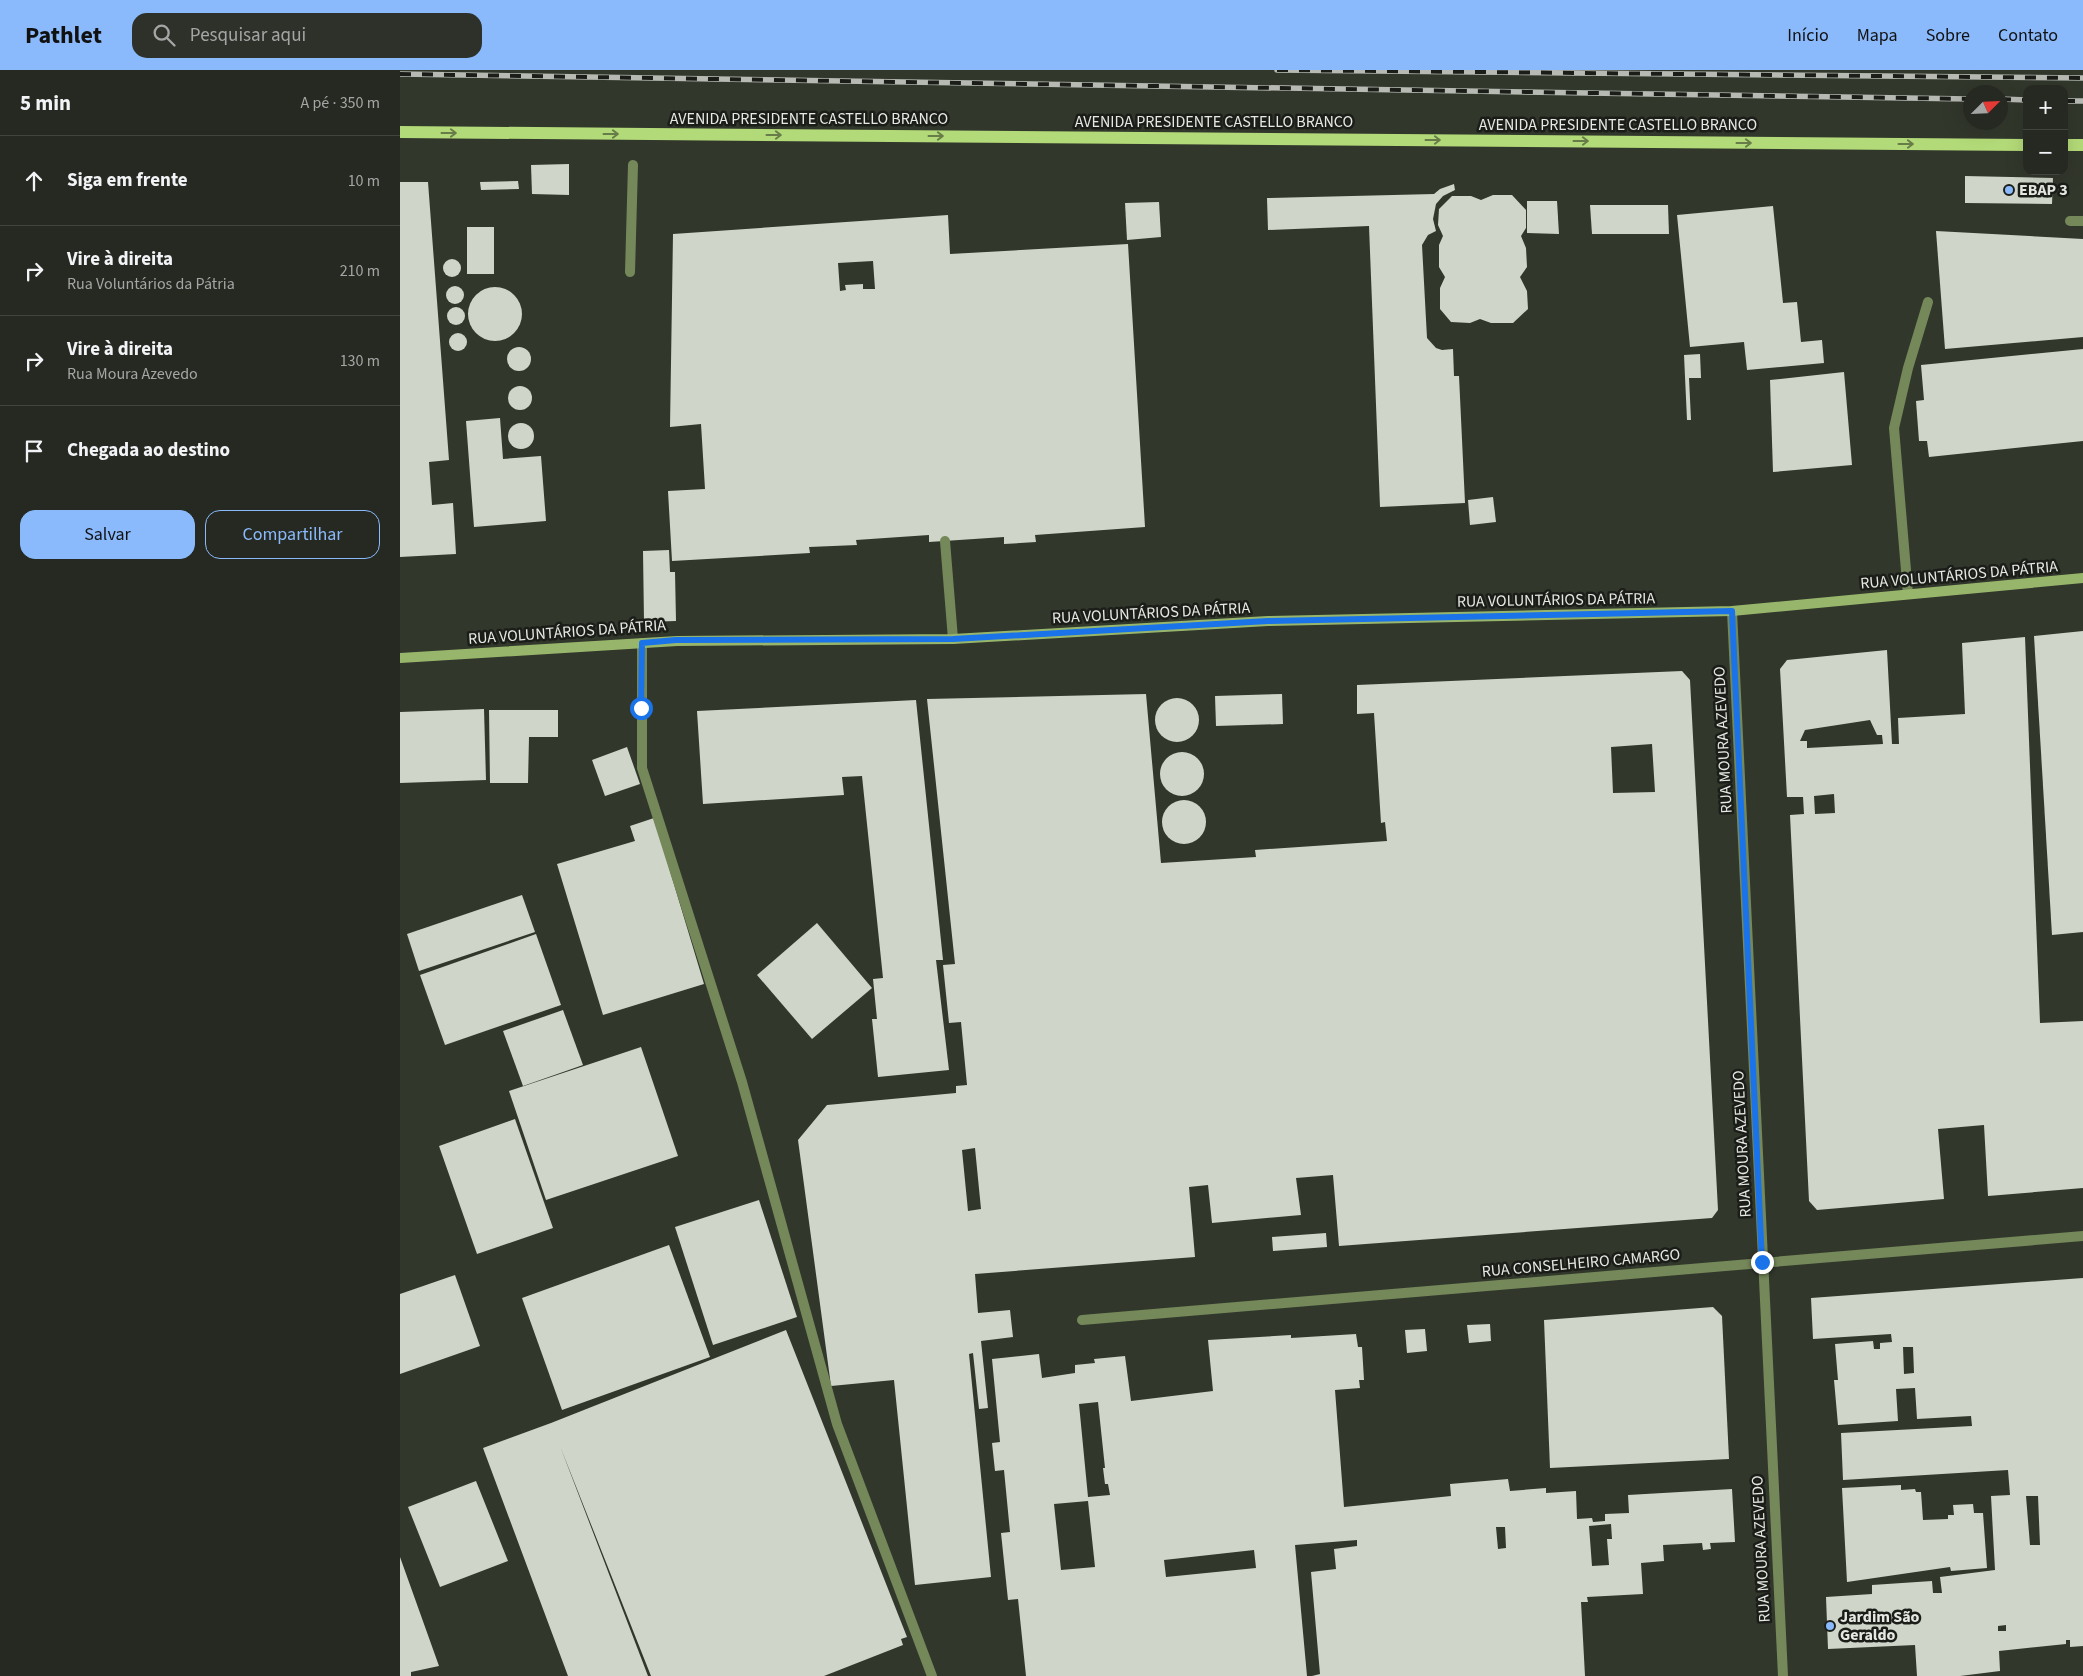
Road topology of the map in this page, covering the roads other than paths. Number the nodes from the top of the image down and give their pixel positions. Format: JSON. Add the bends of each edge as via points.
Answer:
{"nodes":[{"id":1,"x":400,"y":132,"type":"edge"},
{"id":2,"x":2023,"y":145,"type":"edge"},
{"id":3,"x":2068,"y":145,"type":"edge"},
{"id":4,"x":2083,"y":145,"type":"edge"},
{"id":5,"x":633,"y":165,"type":"dead end"},
{"id":6,"x":2070,"y":221,"type":"dead end"},
{"id":7,"x":2083,"y":221,"type":"edge"},
{"id":8,"x":630,"y":272,"type":"dead end"},
{"id":9,"x":1928,"y":302,"type":"dead end"},
{"id":10,"x":945,"y":541,"type":"dead end"},
{"id":11,"x":2083,"y":578,"type":"edge"},
{"id":12,"x":1908,"y":594,"type":"junction"},
{"id":13,"x":1732,"y":611,"type":"junction"},
{"id":14,"x":953,"y":639,"type":"junction"},
{"id":15,"x":642,"y":643,"type":"junction"},
{"id":16,"x":400,"y":658,"type":"edge"},
{"id":17,"x":2083,"y":1236,"type":"edge"},
{"id":18,"x":1762,"y":1262,"type":"junction"},
{"id":19,"x":1082,"y":1320,"type":"dead end"},
{"id":20,"x":932,"y":1676,"type":"edge"},
{"id":21,"x":1783,"y":1676,"type":"edge"}],
"edges":[{"from":1,"to":2,"type":"main road","name":"AVENIDA PRESIDENTE CASTELLO BRANCO","one_way":true},
{"from":3,"to":4,"type":"main road"},
{"from":5,"to":8,"type":"street"},
{"from":6,"to":7,"type":"street"},
{"from":9,"to":12,"type":"street","via":[[1894,428]]},
{"from":10,"to":14,"type":"street"},
{"from":11,"to":12,"type":"main road","name":"RUA VOLUNTÁRIOS DA PÁTRIA"},
{"from":12,"to":13,"type":"main road","name":"RUA VOLUNTÁRIOS DA PÁTRIA"},
{"from":13,"to":14,"type":"main road","name":"RUA VOLUNTÁRIOS DA PÁTRIA","via":[[1268,621]]},
{"from":13,"to":18,"type":"street","name":"RUA MOURA AZEVEDO"},
{"from":14,"to":15,"type":"main road","name":"RUA VOLUNTÁRIOS DA PÁTRIA","via":[[676,640]]},
{"from":15,"to":16,"type":"main road","name":"RUA VOLUNTÁRIOS DA PÁTRIA"},
{"from":15,"to":20,"type":"street","via":[[642,768],[742,1082],[837,1424]]},
{"from":17,"to":18,"type":"street","name":"RUA CONSELHEIRO CAMARGO"},
{"from":18,"to":19,"type":"street","name":"RUA CONSELHEIRO CAMARGO"},
{"from":18,"to":21,"type":"street","name":"RUA MOURA AZEVEDO"}]}
